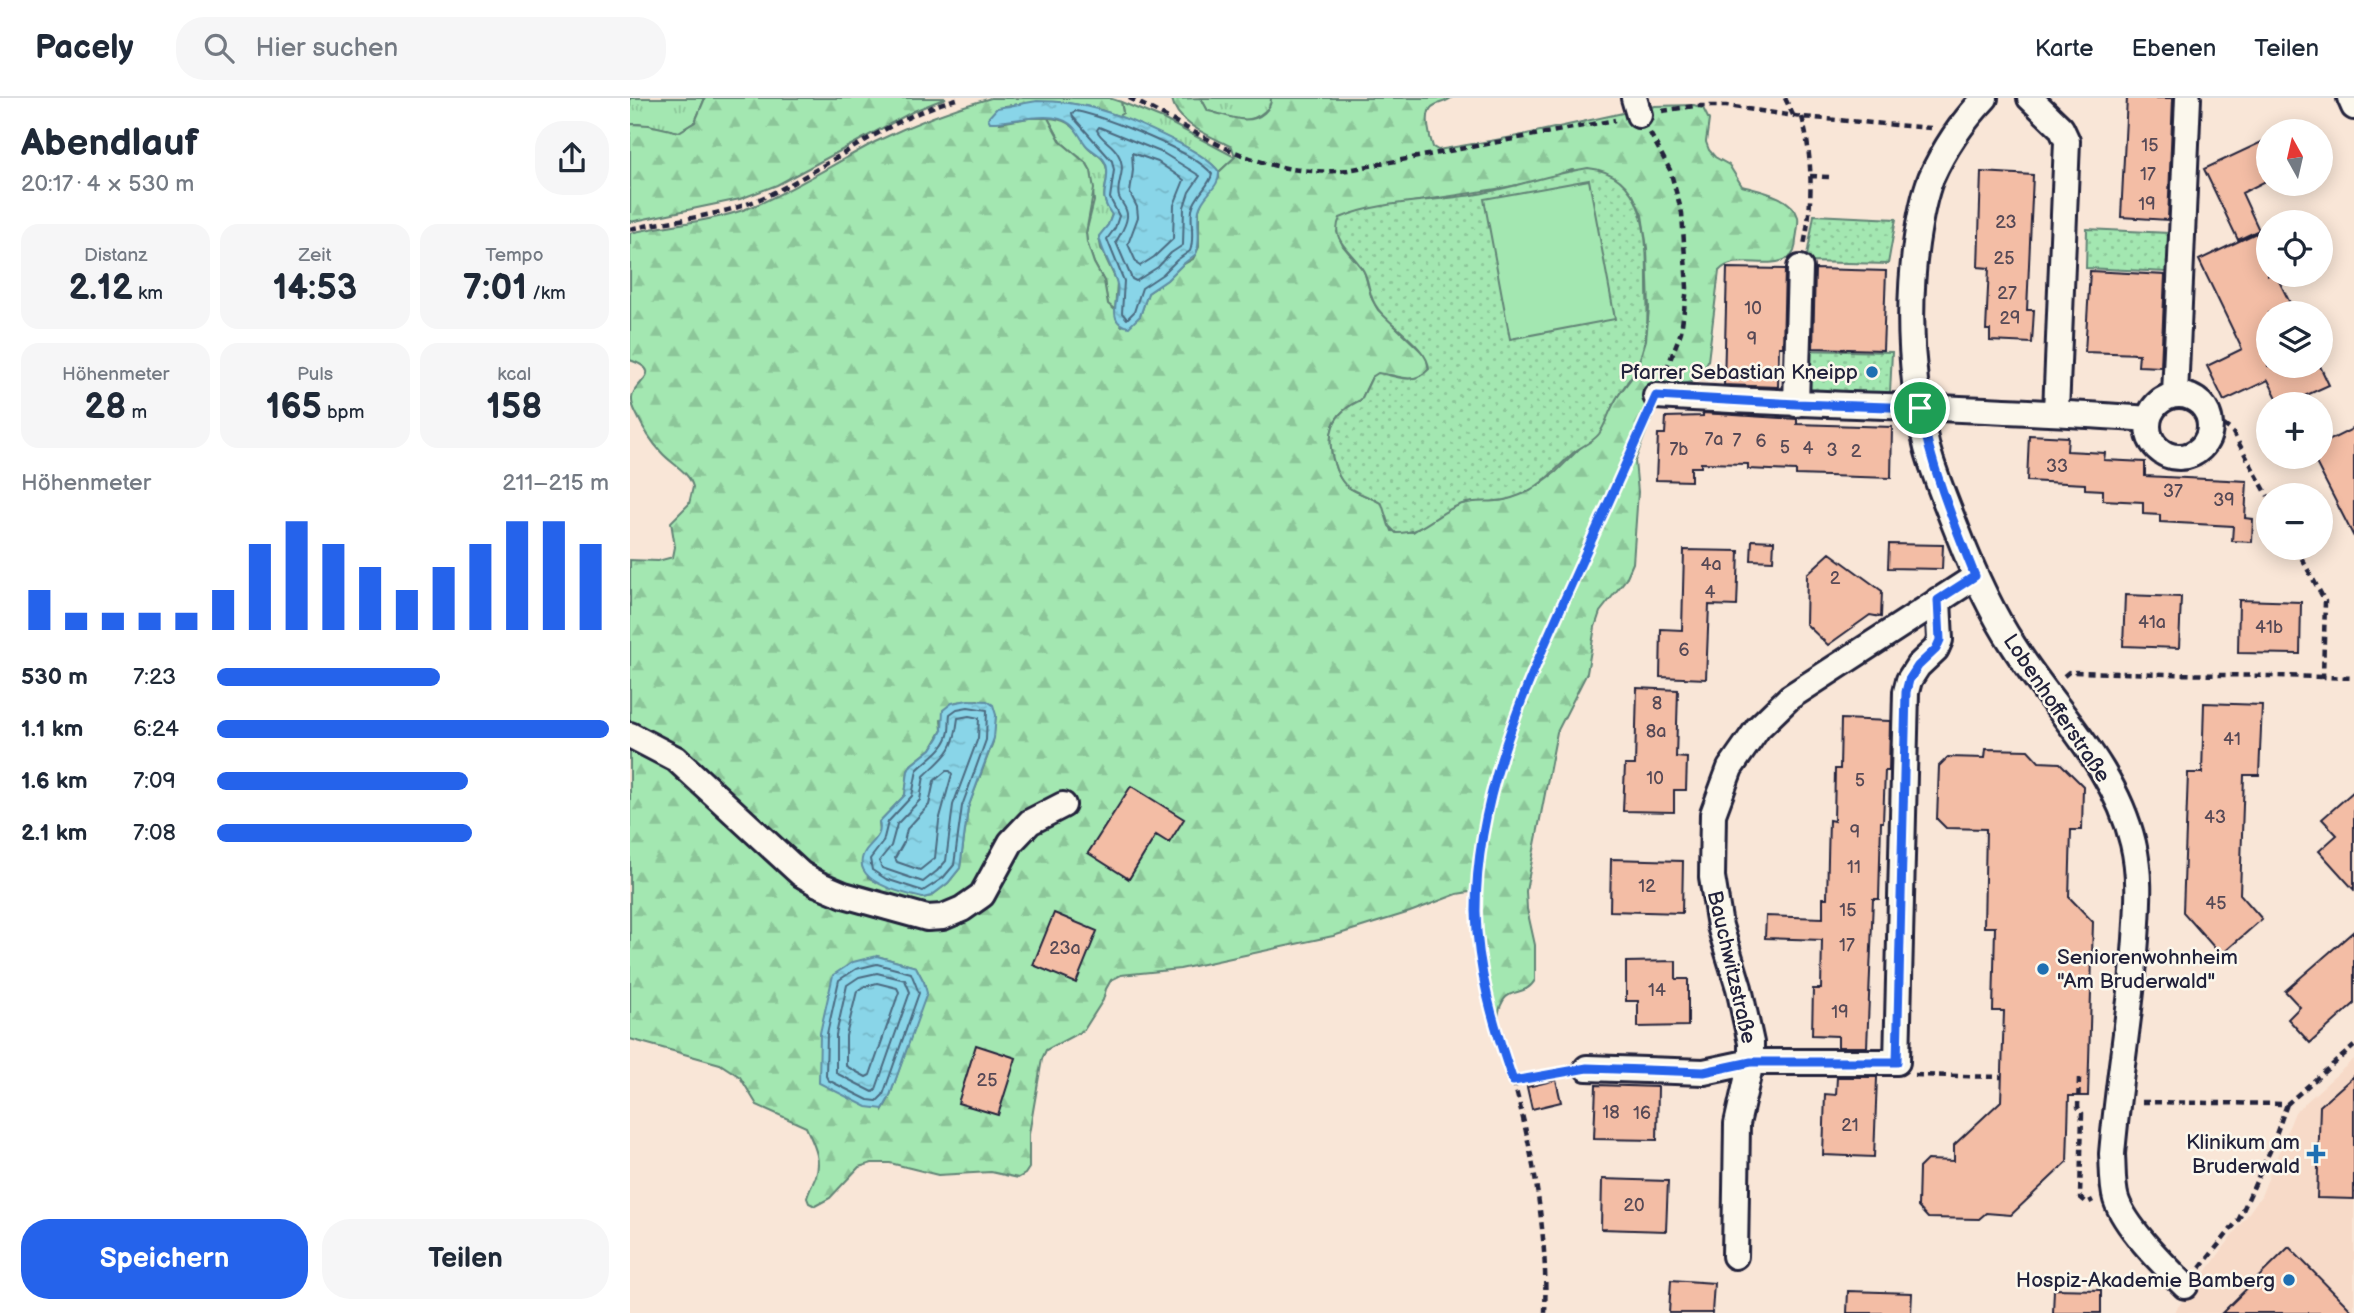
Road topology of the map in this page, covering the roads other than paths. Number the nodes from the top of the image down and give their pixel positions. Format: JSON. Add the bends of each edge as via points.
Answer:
{"nodes":[{"id":1,"x":1985,"y":98,"type":"edge"},
{"id":2,"x":2030,"y":98,"type":"edge"},
{"id":3,"x":2188,"y":98,"type":"edge"},
{"id":4,"x":2350,"y":98,"type":"edge"},
{"id":5,"x":2354,"y":107,"type":"edge"},
{"id":6,"x":1800,"y":268,"type":"road end"},
{"id":7,"x":2175,"y":395,"type":"junction"},
{"id":8,"x":1656,"y":396,"type":"road end"},
{"id":9,"x":1796,"y":404,"type":"junction"},
{"id":10,"x":1920,"y":408,"type":"junction"},
{"id":11,"x":2056,"y":412,"type":"junction"},
{"id":12,"x":2148,"y":419,"type":"junction"},
{"id":13,"x":1975,"y":576,"type":"junction"},
{"id":14,"x":1938,"y":600,"type":"junction"},
{"id":15,"x":630,"y":736,"type":"edge"},
{"id":16,"x":1063,"y":805,"type":"dead end"},
{"id":17,"x":1751,"y":1062,"type":"junction"},
{"id":18,"x":1587,"y":1068,"type":"road end"},
{"id":19,"x":1735,"y":1256,"type":"dead end"},
{"id":20,"x":2185,"y":1286,"type":"road end"}],
"edges":[{"from":1,"to":10,"type":"street","name":"Lobenhofferstraße","via":[[1955,134],[1930,180],[1919,225],[1911,282],[1911,344]]},
{"from":2,"to":11,"type":"street","via":[[2061,128],[2067,141]]},
{"from":3,"to":7,"type":"street"},
{"from":4,"to":5,"type":"street"},
{"from":6,"to":9,"type":"street"},
{"from":7,"to":12,"type":"street","via":[[2158,403]]},
{"from":7,"to":12,"type":"street","via":[[2188,396],[2207,412],[2209,438],[2201,449],[2177,458],[2164,454],[2148,432]]},
{"from":8,"to":9,"type":"street"},
{"from":9,"to":10,"type":"street"},
{"from":10,"to":11,"type":"street"},
{"from":10,"to":13,"type":"street","name":"Lobenhofferstraße","via":[[1938,483]]},
{"from":11,"to":12,"type":"street"},
{"from":13,"to":14,"type":"street","name":"Bauchwitzstraße"},
{"from":13,"to":20,"type":"street","name":"Lobenhofferstraße","via":[[2014,648],[2116,795],[2133,842],[2140,883],[2112,1154],[2116,1199],[2150,1251]]},
{"from":14,"to":17,"type":"street","name":"Bauchwitzstraße","via":[[1790,697],[1758,728],[1730,768],[1713,814],[1712,877],[1751,1043]]},
{"from":14,"to":17,"type":"street","name":"Bauchwitzstraße","via":[[1940,640],[1918,666],[1906,692],[1897,1062]]},
{"from":15,"to":16,"type":"street","via":[[676,759],[801,874],[844,895],[927,918],[943,917],[982,895],[1011,842],[1030,822]]},
{"from":17,"to":18,"type":"street","name":"Bauchwitzstraße","via":[[1704,1072]]},
{"from":17,"to":19,"type":"street","name":"Bauchwitzstraße","via":[[1737,1124]]}]}
